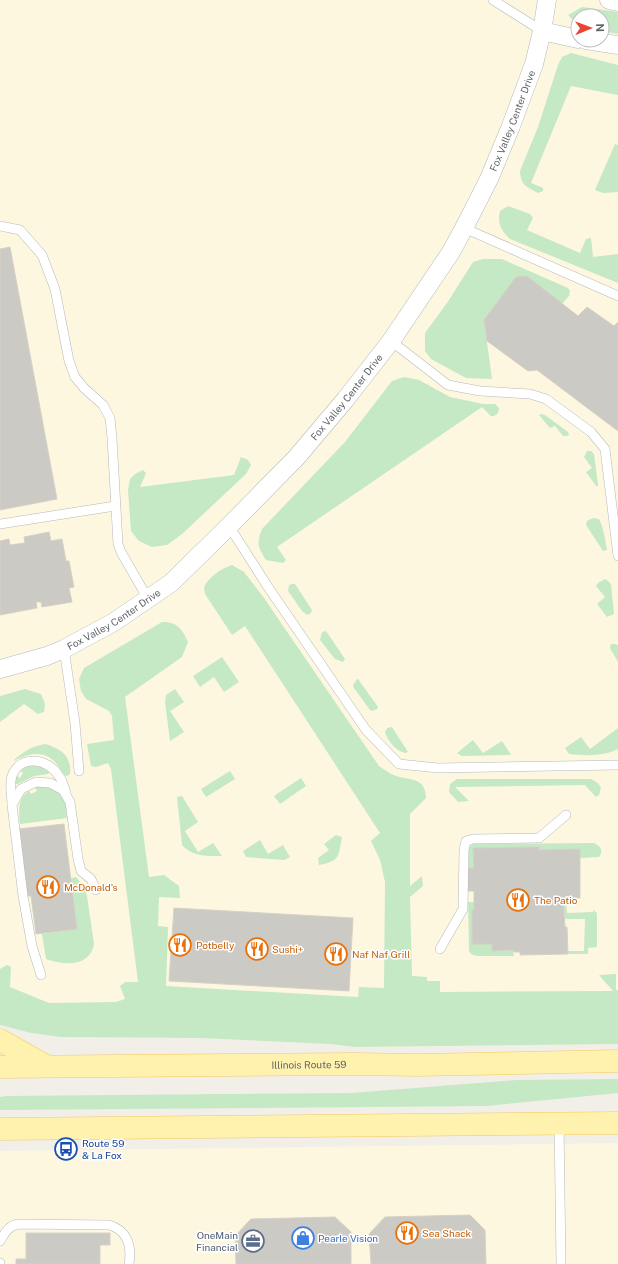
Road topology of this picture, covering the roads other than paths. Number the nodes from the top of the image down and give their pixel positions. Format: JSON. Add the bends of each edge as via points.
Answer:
{"nodes":[{"id":1,"x":493,"y":0,"type":"edge"},
{"id":2,"x":547,"y":0,"type":"edge"},
{"id":3,"x":609,"y":0,"type":"edge"},
{"id":4,"x":618,"y":2,"type":"edge"},
{"id":5,"x":542,"y":31,"type":"junction"},
{"id":6,"x":570,"y":37,"type":"edge"},
{"id":7,"x":0,"y":226,"type":"edge"},
{"id":8,"x":464,"y":228,"type":"junction"},
{"id":9,"x":618,"y":296,"type":"edge"},
{"id":10,"x":391,"y":341,"type":"junction"},
{"id":11,"x":115,"y":506,"type":"junction"},
{"id":12,"x":0,"y":524,"type":"edge"},
{"id":13,"x":229,"y":526,"type":"junction"},
{"id":14,"x":618,"y":556,"type":"edge"},
{"id":15,"x":148,"y":599,"type":"junction"},
{"id":16,"x":64,"y":649,"type":"junction"},
{"id":17,"x":0,"y":669,"type":"edge"},
{"id":18,"x":618,"y":765,"type":"edge"},
{"id":19,"x":79,"y":771,"type":"dead end"},
{"id":20,"x":70,"y":802,"type":"junction"},
{"id":21,"x":12,"y":805,"type":"junction"},
{"id":22,"x":566,"y":815,"type":"dead end"},
{"id":23,"x":96,"y":890,"type":"dead end"},
{"id":24,"x":440,"y":949,"type":"dead end"},
{"id":25,"x":41,"y":975,"type":"dead end"},
{"id":26,"x":0,"y":1040,"type":"edge"},
{"id":27,"x":618,"y":1062,"type":"edge"},
{"id":28,"x":0,"y":1067,"type":"edge"},
{"id":29,"x":47,"y":1067,"type":"junction"},
{"id":30,"x":559,"y":1123,"type":"junction"},
{"id":31,"x":618,"y":1123,"type":"edge"},
{"id":32,"x":0,"y":1129,"type":"edge"},
{"id":33,"x":0,"y":1241,"type":"edge"},
{"id":34,"x":129,"y":1264,"type":"edge"},
{"id":35,"x":561,"y":1264,"type":"edge"}],
"edges":[{"from":1,"to":5,"type":"lane"},
{"from":2,"to":5,"type":"street","name":"Fox Valley Center Drive"},
{"from":3,"to":4,"type":"street"},
{"from":5,"to":6,"type":"street"},
{"from":5,"to":8,"type":"street","name":"Fox Valley Center Drive","via":[[534,64],[511,126],[489,179]]},
{"from":7,"to":11,"type":"lane","via":[[20,230],[42,255],[55,290],[74,377],[104,405],[110,418]]},
{"from":8,"to":9,"type":"lane"},
{"from":8,"to":10,"type":"street","name":"Fox Valley Center Drive","via":[[451,252]]},
{"from":10,"to":13,"type":"street","name":"Fox Valley Center Drive","via":[[296,458]]},
{"from":10,"to":14,"type":"lane","via":[[448,385],[480,391],[530,394],[546,399],[592,432],[604,449]]},
{"from":11,"to":12,"type":"lane"},
{"from":11,"to":15,"type":"lane","via":[[118,544]]},
{"from":13,"to":15,"type":"street","name":"Fox Valley Center Drive","via":[[170,583]]},
{"from":13,"to":18,"type":"lane","via":[[366,730],[399,764],[438,768]]},
{"from":15,"to":16,"type":"street","name":"Fox Valley Center Drive","via":[[114,622]]},
{"from":16,"to":17,"type":"street","name":"Fox Valley Center Drive"},
{"from":16,"to":19,"type":"lane"},
{"from":20,"to":21,"type":"lane","via":[[63,790],[50,783],[36,782],[21,789]]},
{"from":20,"to":21,"type":"lane","via":[[59,776],[52,768],[43,762],[32,760],[18,765],[12,777]]},
{"from":20,"to":23,"type":"lane","via":[[81,871],[91,879]]},
{"from":21,"to":25,"type":"lane","via":[[32,946]]},
{"from":22,"to":24,"type":"lane","via":[[539,838],[473,838],[466,841],[463,909]]},
{"from":26,"to":29,"type":"main road"},
{"from":27,"to":29,"type":"main road","name":"Illinois Route 59"},
{"from":28,"to":29,"type":"main road","name":"Illinois Route 59"},
{"from":30,"to":31,"type":"main road"},
{"from":30,"to":32,"type":"main road"},
{"from":30,"to":35,"type":"lane"},
{"from":33,"to":34,"type":"lane","via":[[7,1229],[18,1224],[109,1225],[117,1227],[127,1237]]}]}
